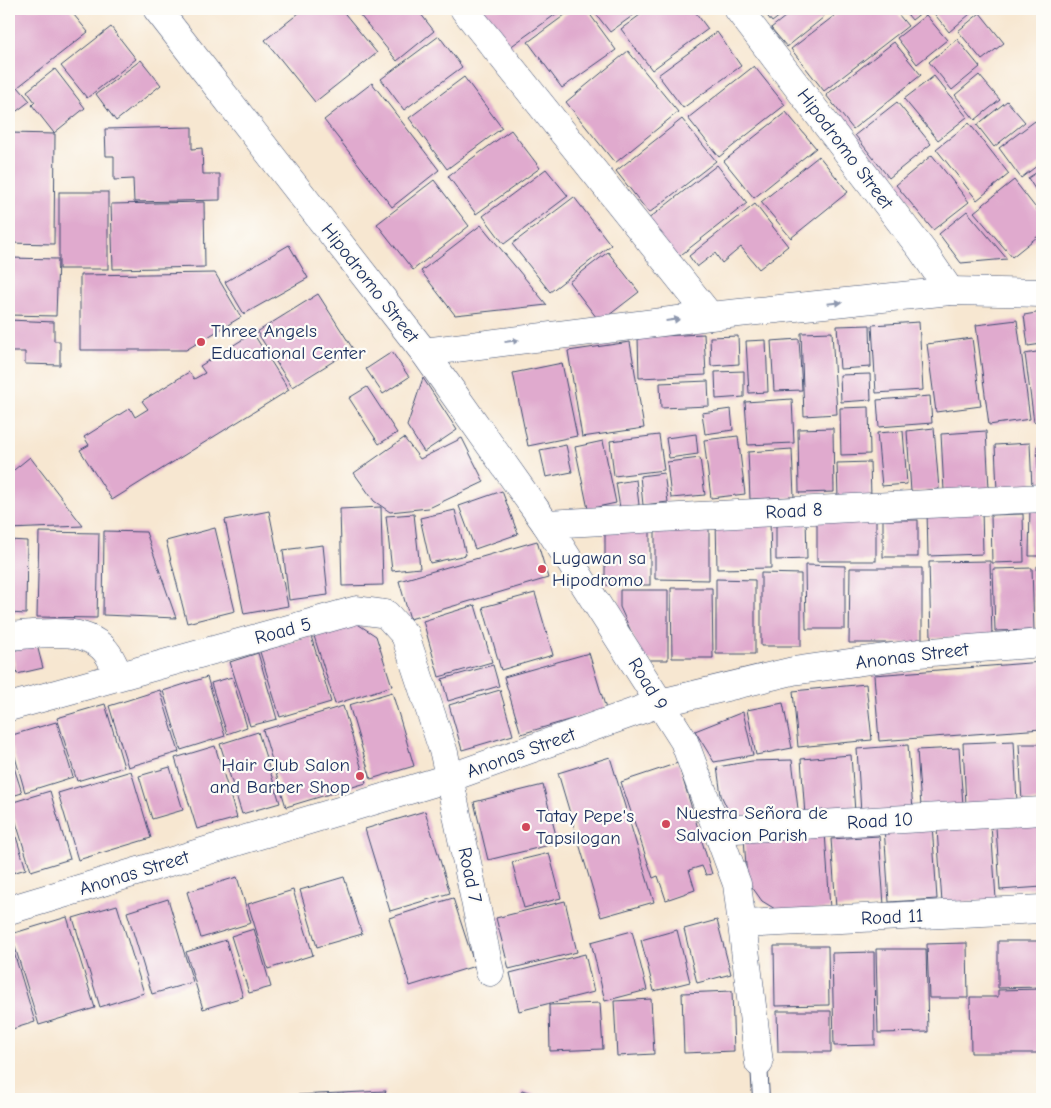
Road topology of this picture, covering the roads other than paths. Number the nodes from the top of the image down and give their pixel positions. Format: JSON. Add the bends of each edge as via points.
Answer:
{"nodes":[{"id":1,"x":157,"y":9,"type":"edge"},
{"id":2,"x":464,"y":9,"type":"edge"},
{"id":3,"x":738,"y":9,"type":"edge"},
{"id":4,"x":950,"y":292,"type":"junction"},
{"id":5,"x":1042,"y":294,"type":"edge"},
{"id":6,"x":710,"y":316,"type":"junction"},
{"id":7,"x":424,"y":352,"type":"junction"},
{"id":8,"x":1042,"y":498,"type":"edge"},
{"id":9,"x":546,"y":524,"type":"junction"},
{"id":10,"x":9,"y":636,"type":"edge"},
{"id":11,"x":1042,"y":643,"type":"edge"},
{"id":12,"x":119,"y":675,"type":"junction"},
{"id":13,"x":660,"y":703,"type":"junction"},
{"id":14,"x":9,"y":707,"type":"edge"},
{"id":15,"x":449,"y":778,"type":"junction"},
{"id":16,"x":1042,"y":811,"type":"edge"},
{"id":17,"x":718,"y":830,"type":"junction"},
{"id":18,"x":1042,"y":909,"type":"edge"},
{"id":19,"x":9,"y":910,"type":"edge"},
{"id":20,"x":743,"y":924,"type":"junction"},
{"id":21,"x":490,"y":972,"type":"dead end"},
{"id":22,"x":759,"y":1063,"type":"joint"},
{"id":23,"x":761,"y":1099,"type":"edge"}],
"edges":[{"from":1,"to":7,"type":"street","name":"Hipodromo Street"},
{"from":2,"to":6,"type":"street"},
{"from":3,"to":4,"type":"street","name":"Hipodromo Street","via":[[922,250]]},
{"from":4,"to":5,"type":"street","name":"Hipodromo Street"},
{"from":6,"to":4,"type":"street","name":"Hipodromo Street","one_way":true},
{"from":7,"to":6,"type":"street","name":"Hipodromo Street","one_way":true},
{"from":7,"to":9,"type":"street","name":"Road 9"},
{"from":8,"to":9,"type":"street","name":"Road 8"},
{"from":9,"to":13,"type":"street","name":"Road 9"},
{"from":10,"to":12,"type":"street","via":[[67,633],[90,640],[107,653]]},
{"from":11,"to":13,"type":"street","name":"Anonas Street","via":[[919,653],[794,671]]},
{"from":12,"to":14,"type":"street","name":"Road 5"},
{"from":12,"to":15,"type":"street","name":"Road 5","via":[[357,610],[386,614],[405,635],[444,753]]},
{"from":13,"to":15,"type":"street","name":"Anonas Street"},
{"from":13,"to":17,"type":"street","name":"Road 9","via":[[684,741]]},
{"from":15,"to":19,"type":"street","name":"Anonas Street"},
{"from":15,"to":21,"type":"street","name":"Road 7"},
{"from":16,"to":17,"type":"street","name":"Road 10"},
{"from":17,"to":20,"type":"street","name":"Road 9","via":[[736,884]]},
{"from":18,"to":20,"type":"street","name":"Road 11"},
{"from":20,"to":22,"type":"street","name":"Road 9"},
{"from":22,"to":23,"type":"lane"}]}
